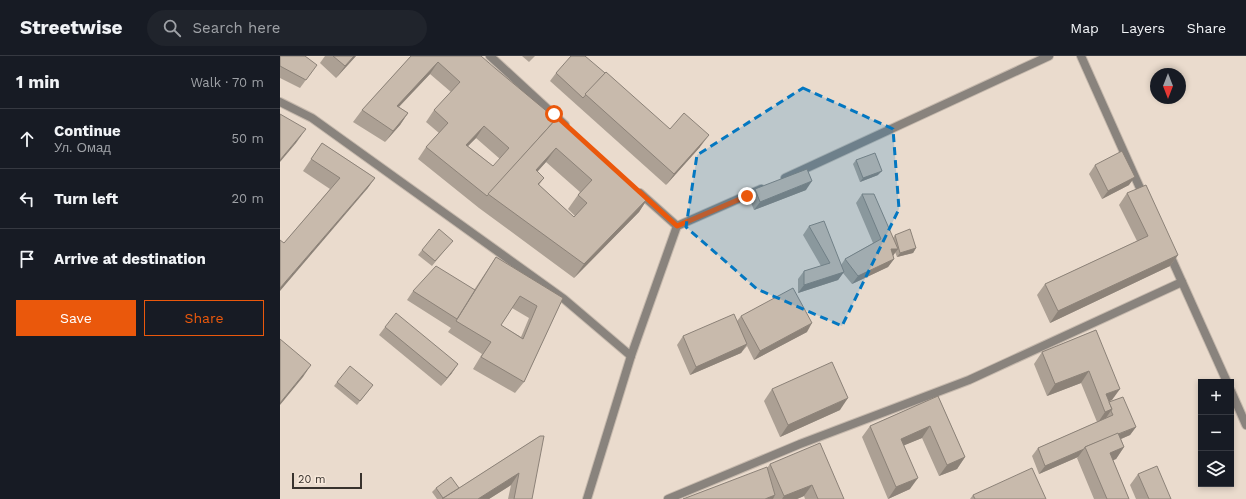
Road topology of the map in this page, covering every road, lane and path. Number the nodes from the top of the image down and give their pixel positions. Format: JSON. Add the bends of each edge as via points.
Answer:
{"nodes":[{"id":1,"x":490,"y":56,"type":"edge"},
{"id":2,"x":1049,"y":56,"type":"edge"},
{"id":3,"x":1081,"y":56,"type":"edge"},
{"id":4,"x":280,"y":102,"type":"edge"},
{"id":5,"x":572,"y":130,"type":"edge"},
{"id":6,"x":636,"y":189,"type":"edge"},
{"id":7,"x":1148,"y":205,"type":"edge"},
{"id":8,"x":677,"y":226,"type":"junction"},
{"id":9,"x":1166,"y":247,"type":"edge"},
{"id":10,"x":1182,"y":282,"type":"junction"},
{"id":11,"x":631,"y":356,"type":"junction"},
{"id":12,"x":1226,"y":379,"type":"edge"},
{"id":13,"x":1234,"y":398,"type":"edge"},
{"id":14,"x":1246,"y":425,"type":"edge"},
{"id":15,"x":587,"y":499,"type":"edge"},
{"id":16,"x":668,"y":499,"type":"edge"}],
"edges":[{"from":1,"to":5,"type":"street"},
{"from":2,"to":8,"type":"street"},
{"from":3,"to":7,"type":"street"},
{"from":4,"to":11,"type":"street","via":[[312,118],[564,299]]},
{"from":6,"to":8,"type":"street"},
{"from":8,"to":11,"type":"street"},
{"from":9,"to":10,"type":"street"},
{"from":10,"to":12,"type":"street"},
{"from":10,"to":16,"type":"street","via":[[970,380],[800,444]]},
{"from":11,"to":15,"type":"street"},
{"from":13,"to":14,"type":"street"}]}
